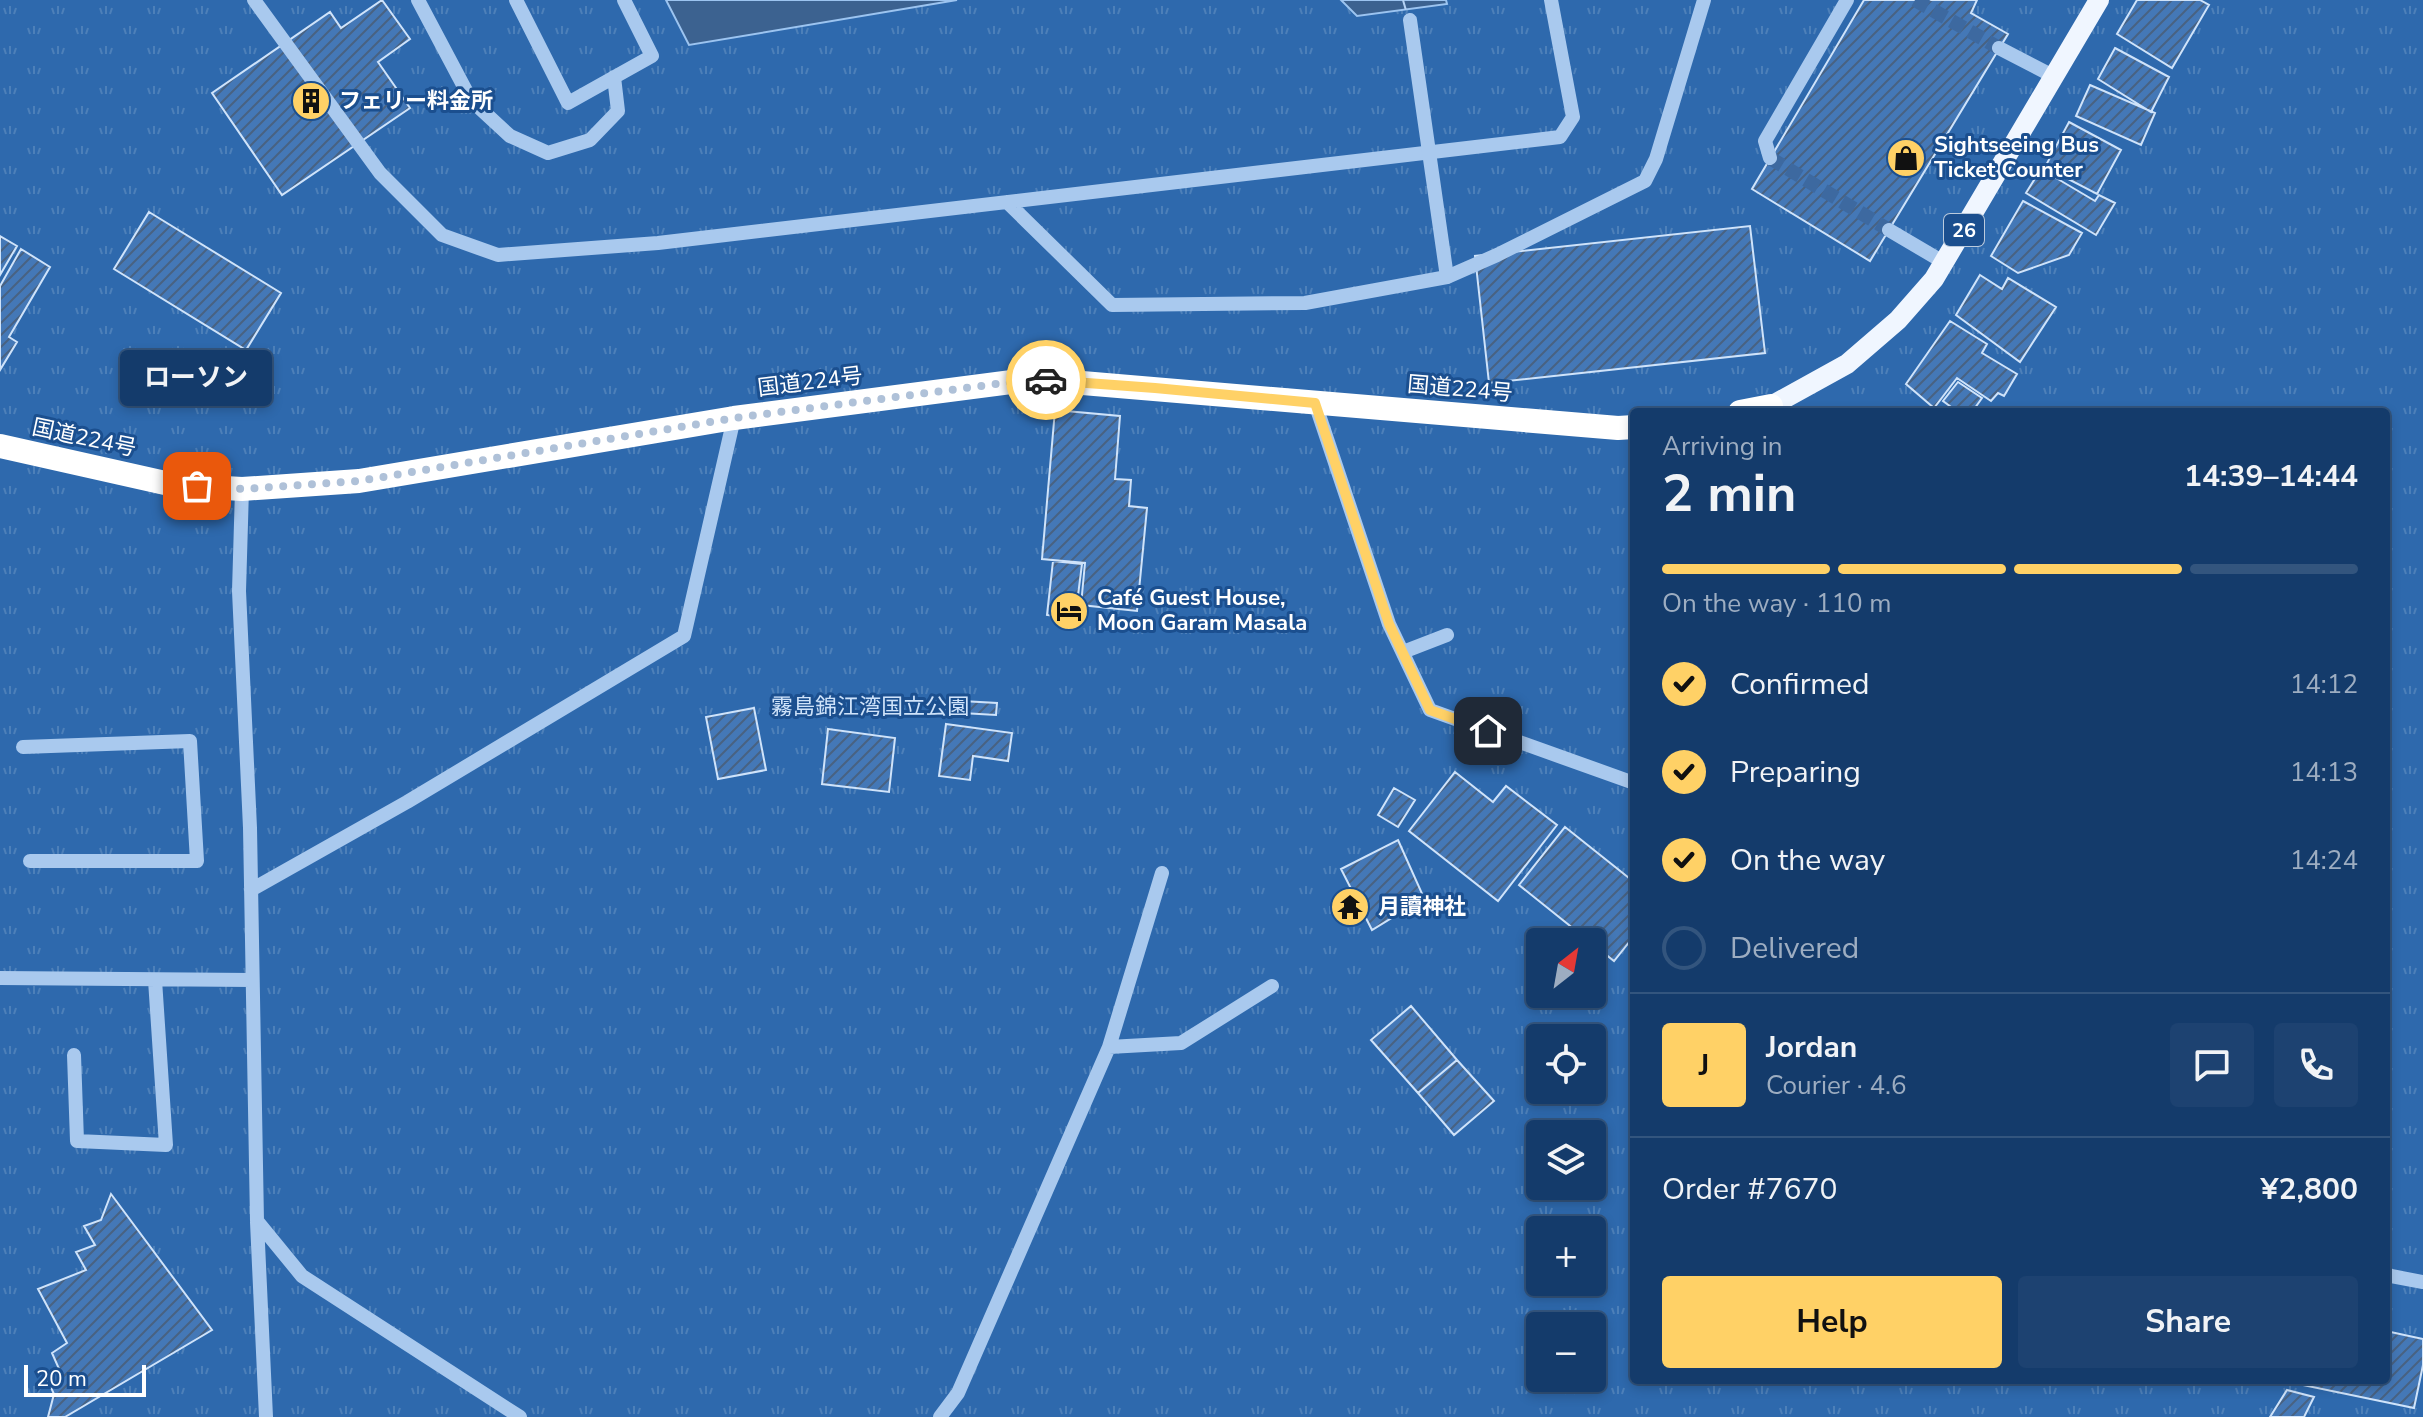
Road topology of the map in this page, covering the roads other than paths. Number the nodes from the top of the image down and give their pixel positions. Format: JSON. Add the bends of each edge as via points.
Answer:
{"nodes":[{"id":1,"x":254,"y":0,"type":"edge"},
{"id":2,"x":418,"y":0,"type":"edge"},
{"id":3,"x":516,"y":0,"type":"edge"},
{"id":4,"x":624,"y":0,"type":"edge"},
{"id":5,"x":1551,"y":0,"type":"edge"},
{"id":6,"x":1704,"y":0,"type":"edge"},
{"id":7,"x":1847,"y":0,"type":"edge"},
{"id":8,"x":2099,"y":0,"type":"edge"},
{"id":9,"x":1410,"y":20,"type":"dead end"},
{"id":10,"x":1999,"y":48,"type":"tunnel mouth"},
{"id":11,"x":2053,"y":76,"type":"junction"},
{"id":12,"x":614,"y":77,"type":"junction"},
{"id":13,"x":1770,"y":158,"type":"dead end"},
{"id":14,"x":1007,"y":202,"type":"junction"},
{"id":15,"x":1889,"y":230,"type":"tunnel mouth"},
{"id":16,"x":1945,"y":263,"type":"junction"},
{"id":17,"x":1447,"y":277,"type":"junction"},
{"id":18,"x":1315,"y":403,"type":"junction"},
{"id":19,"x":1771,"y":406,"type":"joint"},
{"id":20,"x":1761,"y":408,"type":"edge"},
{"id":21,"x":734,"y":418,"type":"junction"},
{"id":22,"x":1630,"y":427,"type":"edge"},
{"id":23,"x":0,"y":446,"type":"edge"},
{"id":24,"x":242,"y":489,"type":"junction"},
{"id":25,"x":1447,"y":635,"type":"dead end"},
{"id":26,"x":1403,"y":652,"type":"junction"},
{"id":27,"x":23,"y":747,"type":"dead end"},
{"id":28,"x":1630,"y":782,"type":"edge"},
{"id":29,"x":30,"y":861,"type":"dead end"},
{"id":30,"x":1162,"y":873,"type":"dead end"},
{"id":31,"x":251,"y":890,"type":"junction"},
{"id":32,"x":0,"y":978,"type":"edge"},
{"id":33,"x":155,"y":980,"type":"junction"},
{"id":34,"x":252,"y":980,"type":"junction"},
{"id":35,"x":1272,"y":986,"type":"dead end"},
{"id":36,"x":1109,"y":1047,"type":"junction"},
{"id":37,"x":74,"y":1055,"type":"dead end"},
{"id":38,"x":257,"y":1221,"type":"junction"},
{"id":39,"x":2390,"y":1276,"type":"edge"},
{"id":40,"x":2423,"y":1282,"type":"edge"},
{"id":41,"x":266,"y":1417,"type":"edge"},
{"id":42,"x":520,"y":1417,"type":"edge"},
{"id":43,"x":940,"y":1417,"type":"edge"}],
"edges":[{"from":1,"to":14,"type":"street","via":[[380,173],[442,235],[498,255],[658,243]]},
{"from":2,"to":12,"type":"street","via":[[471,100],[510,136],[548,153],[590,140],[618,111]]},
{"from":3,"to":12,"type":"street","via":[[568,103]]},
{"from":4,"to":12,"type":"street","via":[[652,56]]},
{"from":5,"to":14,"type":"street","via":[[1573,117],[1560,137]]},
{"from":6,"to":17,"type":"street","via":[[1645,181]]},
{"from":7,"to":13,"type":"street","via":[[1765,141]]},
{"from":8,"to":11,"type":"main road","number":"26"},
{"from":9,"to":17,"type":"street","bridge":true},
{"from":10,"to":11,"type":"street"},
{"from":11,"to":16,"type":"main road","number":"26"},
{"from":14,"to":17,"type":"street","via":[[1112,305],[1305,303]]},
{"from":15,"to":16,"type":"street"},
{"from":16,"to":19,"type":"main road","number":"26","via":[[1898,320],[1847,364]]},
{"from":18,"to":21,"type":"highway","name":"国道224号","via":[[1035,379]]},
{"from":18,"to":22,"type":"highway","name":"国道224号"},
{"from":18,"to":26,"type":"street"},
{"from":19,"to":20,"type":"highway"},
{"from":21,"to":24,"type":"highway","name":"国道224号","via":[[359,481]]},
{"from":21,"to":31,"type":"street","via":[[684,636]]},
{"from":23,"to":24,"type":"highway","name":"国道224号","via":[[174,485]]},
{"from":24,"to":31,"type":"street","via":[[239,591]]},
{"from":25,"to":26,"type":"street"},
{"from":26,"to":28,"type":"street","via":[[1430,710]]},
{"from":27,"to":29,"type":"street","via":[[190,741],[197,861]]},
{"from":30,"to":36,"type":"street"},
{"from":31,"to":34,"type":"street"},
{"from":32,"to":33,"type":"street"},
{"from":33,"to":34,"type":"street"},
{"from":33,"to":37,"type":"street","via":[[166,1145],[77,1141]]},
{"from":34,"to":38,"type":"street"},
{"from":35,"to":36,"type":"street","via":[[1181,1043]]},
{"from":36,"to":43,"type":"street","via":[[958,1393]]},
{"from":38,"to":41,"type":"street"},
{"from":38,"to":42,"type":"street","via":[[302,1276]]},
{"from":39,"to":40,"type":"street"}]}
